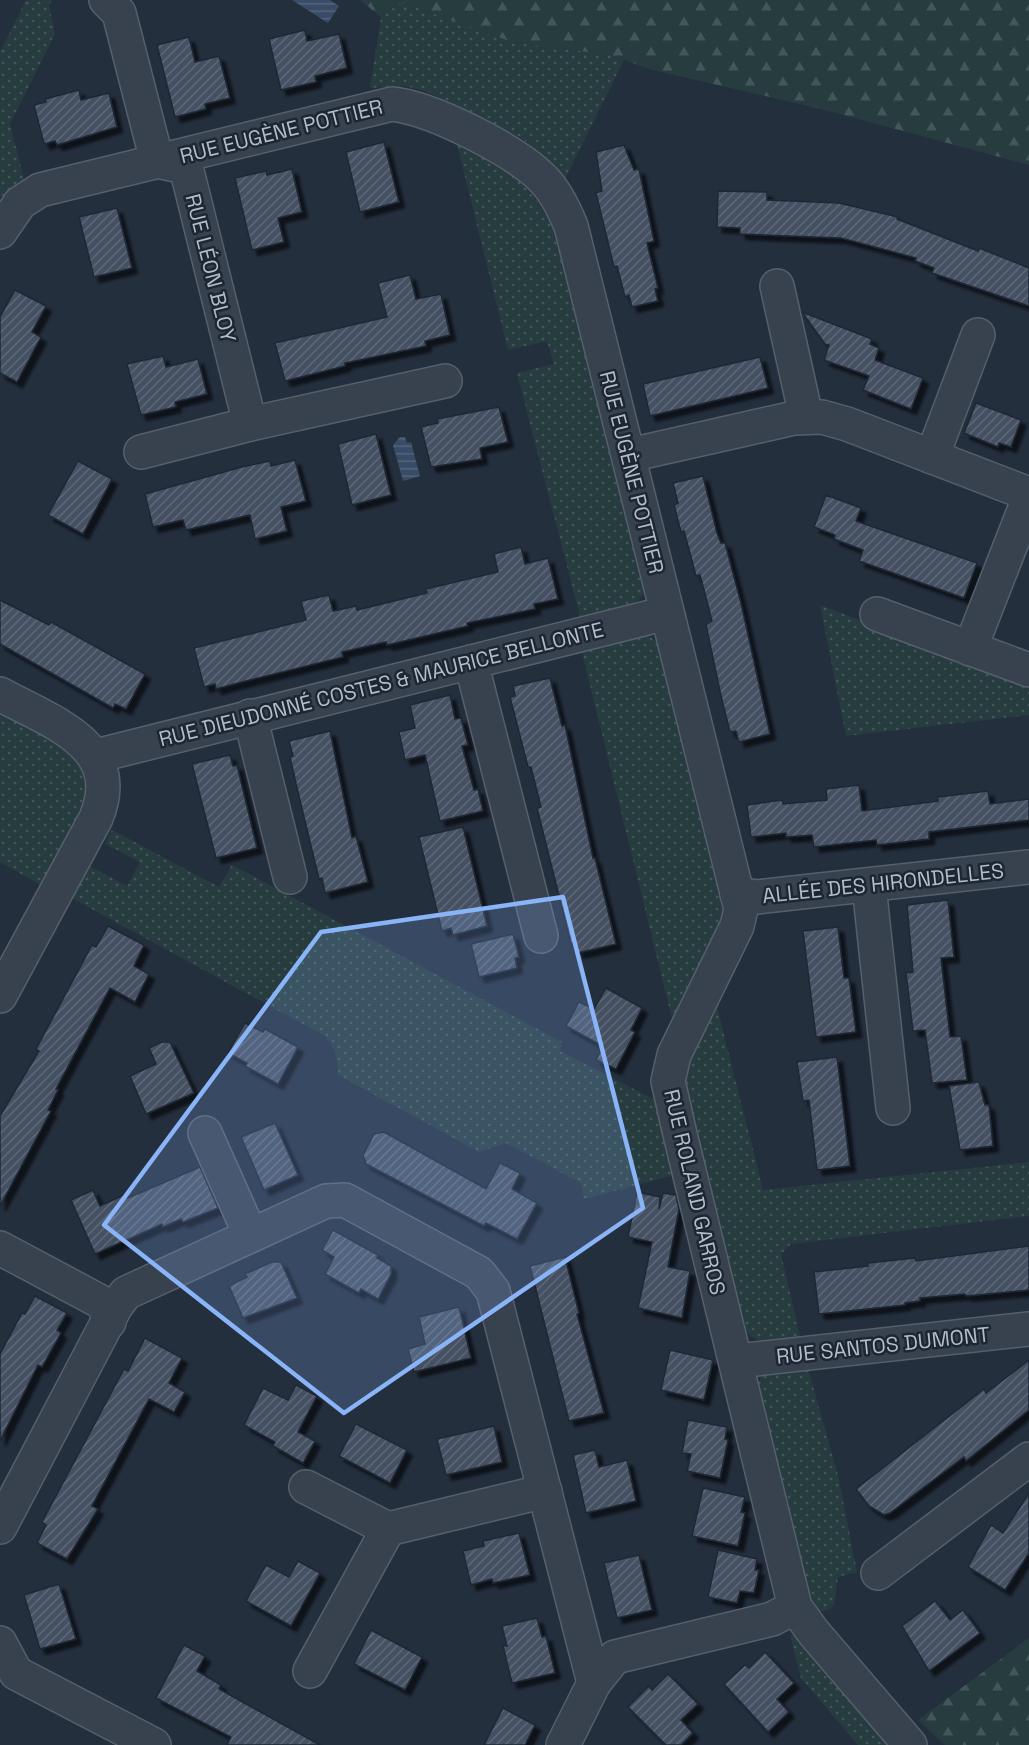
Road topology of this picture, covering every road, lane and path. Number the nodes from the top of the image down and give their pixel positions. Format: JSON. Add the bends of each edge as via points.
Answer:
{"nodes":[{"id":1,"x":106,"y":0,"type":"edge"},
{"id":2,"x":158,"y":161,"type":"junction"},
{"id":3,"x":0,"y":232,"type":"edge"},
{"id":4,"x":777,"y":286,"type":"dead end"},
{"id":5,"x":978,"y":335,"type":"dead end"},
{"id":6,"x":445,"y":381,"type":"dead end"},
{"id":7,"x":806,"y":416,"type":"junction"},
{"id":8,"x":250,"y":424,"type":"junction"},
{"id":9,"x":141,"y":452,"type":"dead end"},
{"id":10,"x":630,"y":455,"type":"junction"},
{"id":11,"x":932,"y":457,"type":"junction"},
{"id":12,"x":1029,"y":496,"type":"edge"},
{"id":13,"x":667,"y":613,"type":"junction"},
{"id":14,"x":877,"y":614,"type":"dead end"},
{"id":15,"x":970,"y":649,"type":"junction"},
{"id":16,"x":471,"y":662,"type":"junction"},
{"id":17,"x":1029,"y":670,"type":"edge"},
{"id":18,"x":0,"y":694,"type":"edge"},
{"id":19,"x":250,"y":716,"type":"junction"},
{"id":20,"x":96,"y":756,"type":"junction"},
{"id":21,"x":1029,"y":867,"type":"edge"},
{"id":22,"x":290,"y":877,"type":"dead end"},
{"id":23,"x":869,"y":886,"type":"junction"},
{"id":24,"x":737,"y":894,"type":"junction"},
{"id":25,"x":541,"y":936,"type":"dead end"},
{"id":26,"x":0,"y":996,"type":"edge"},
{"id":27,"x":893,"y":1108,"type":"dead end"},
{"id":28,"x":205,"y":1133,"type":"dead end"},
{"id":29,"x":250,"y":1234,"type":"junction"},
{"id":30,"x":0,"y":1248,"type":"edge"},
{"id":31,"x":109,"y":1322,"type":"junction"},
{"id":32,"x":1029,"y":1329,"type":"edge"},
{"id":33,"x":737,"y":1361,"type":"junction"},
{"id":34,"x":1029,"y":1459,"type":"edge"},
{"id":35,"x":306,"y":1487,"type":"dead end"},
{"id":36,"x":545,"y":1491,"type":"junction"},
{"id":37,"x":0,"y":1527,"type":"edge"},
{"id":38,"x":388,"y":1529,"type":"junction"},
{"id":39,"x":878,"y":1572,"type":"dead end"},
{"id":40,"x":795,"y":1607,"type":"junction"},
{"id":41,"x":0,"y":1642,"type":"edge"},
{"id":42,"x":310,"y":1671,"type":"dead end"},
{"id":43,"x":594,"y":1683,"type":"junction"},
{"id":44,"x":154,"y":1745,"type":"edge"},
{"id":45,"x":562,"y":1745,"type":"edge"},
{"id":46,"x":910,"y":1745,"type":"edge"}],
"edges":[{"from":1,"to":2,"type":"street","via":[[119,14]]},
{"from":2,"to":3,"type":"street","name":"RUE EUGÈNE POTTIER","via":[[40,190],[20,203]]},
{"from":2,"to":8,"type":"street","name":"RUE LÉON BLOY","via":[[186,167]]},
{"from":2,"to":10,"type":"street","name":"RUE EUGÈNE POTTIER","via":[[392,104],[420,111],[519,159],[549,186],[571,226]]},
{"from":4,"to":7,"type":"street"},
{"from":5,"to":11,"type":"street"},
{"from":6,"to":8,"type":"street"},
{"from":7,"to":10,"type":"street"},
{"from":7,"to":11,"type":"street","via":[[847,424]]},
{"from":8,"to":9,"type":"street"},
{"from":10,"to":13,"type":"street","name":"RUE EUGÈNE POTTIER"},
{"from":11,"to":12,"type":"street"},
{"from":12,"to":15,"type":"street"},
{"from":13,"to":16,"type":"street","name":"RUE DIEUDONNÉ COSTES & MAURICE BELLONTE"},
{"from":13,"to":24,"type":"street","name":"RUE ROLAND GARROS"},
{"from":14,"to":15,"type":"street"},
{"from":15,"to":17,"type":"street"},
{"from":16,"to":19,"type":"street","name":"RUE DIEUDONNÉ COSTES & MAURICE BELLONTE"},
{"from":16,"to":25,"type":"street"},
{"from":18,"to":20,"type":"street","via":[[69,731]]},
{"from":19,"to":20,"type":"street","name":"RUE DIEUDONNÉ COSTES & MAURICE BELLONTE"},
{"from":19,"to":22,"type":"street"},
{"from":20,"to":26,"type":"street","via":[[103,781],[99,809]]},
{"from":21,"to":23,"type":"street","name":"ALLÉE DES HIRONDELLES"},
{"from":23,"to":24,"type":"street","name":"ALLÉE DES HIRONDELLES","via":[[757,897]]},
{"from":23,"to":27,"type":"street"},
{"from":24,"to":33,"type":"street","name":"RUE ROLAND GARROS","via":[[740,920],[674,1055],[668,1081]]},
{"from":28,"to":29,"type":"street"},
{"from":29,"to":31,"type":"street","via":[[132,1288],[121,1298]]},
{"from":29,"to":36,"type":"street","via":[[326,1200],[345,1200],[479,1273],[493,1291]]},
{"from":30,"to":31,"type":"street","via":[[99,1301],[105,1306]]},
{"from":31,"to":37,"type":"street"},
{"from":32,"to":33,"type":"street","name":"RUE SANTOS DUMONT"},
{"from":33,"to":40,"type":"street","name":"RUE ROLAND GARROS"},
{"from":34,"to":39,"type":"street"},
{"from":35,"to":38,"type":"street"},
{"from":36,"to":38,"type":"street"},
{"from":36,"to":43,"type":"street"},
{"from":38,"to":42,"type":"street"},
{"from":40,"to":43,"type":"street","via":[[772,1619],[615,1658]]},
{"from":40,"to":46,"type":"street","name":"RUE ROLAND GARROS"},
{"from":41,"to":44,"type":"street","via":[[16,1673]]},
{"from":43,"to":45,"type":"street"}]}
